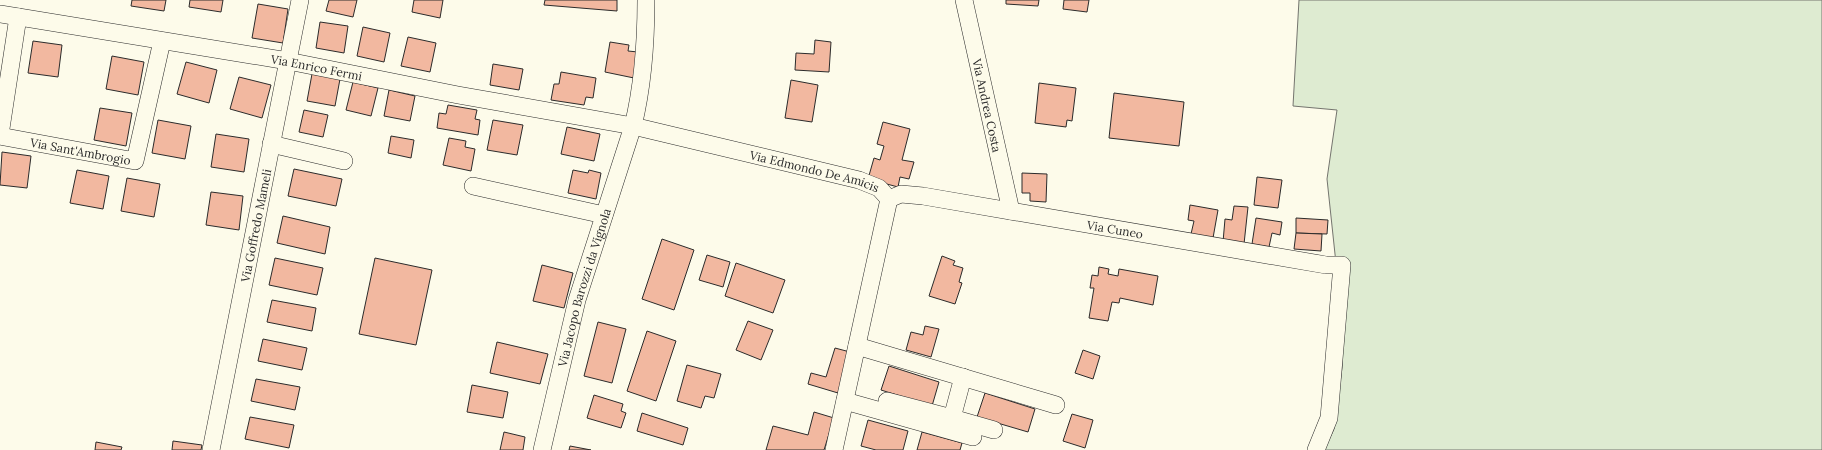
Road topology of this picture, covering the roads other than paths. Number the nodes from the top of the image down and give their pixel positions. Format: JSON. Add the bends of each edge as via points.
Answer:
{"nodes":[{"id":1,"x":300,"y":0,"type":"edge"},
{"id":2,"x":646,"y":0,"type":"edge"},
{"id":3,"x":964,"y":0,"type":"edge"},
{"id":4,"x":0,"y":14,"type":"edge"},
{"id":5,"x":18,"y":17,"type":"junction"},
{"id":6,"x":162,"y":41,"type":"junction"},
{"id":7,"x":288,"y":61,"type":"junction"},
{"id":8,"x":633,"y":126,"type":"junction"},
{"id":9,"x":0,"y":136,"type":"edge"},
{"id":10,"x":271,"y":144,"type":"junction"},
{"id":11,"x":344,"y":161,"type":"dead end"},
{"id":12,"x":473,"y":186,"type":"dead end"},
{"id":13,"x":889,"y":199,"type":"junction"},
{"id":14,"x":1011,"y":211,"type":"junction"},
{"id":15,"x":604,"y":215,"type":"junction"},
{"id":16,"x":857,"y":346,"type":"junction"},
{"id":17,"x":963,"y":377,"type":"junction"},
{"id":18,"x":880,"y":399,"type":"dead end"},
{"id":19,"x":845,"y":401,"type":"junction"},
{"id":20,"x":1056,"y":405,"type":"dead end"},
{"id":21,"x":952,"y":418,"type":"junction"},
{"id":22,"x":994,"y":430,"type":"dead end"},
{"id":23,"x":973,"y":438,"type":"dead end"},
{"id":24,"x":211,"y":450,"type":"edge"},
{"id":25,"x":542,"y":450,"type":"edge"},
{"id":26,"x":834,"y":450,"type":"edge"},
{"id":27,"x":1316,"y":450,"type":"edge"}],
"edges":[{"from":1,"to":7,"type":"street","name":"Via Goffredo Mameli"},
{"from":2,"to":8,"type":"street","via":[[640,99]]},
{"from":3,"to":14,"type":"street","name":"Via Andrea Costa"},
{"from":4,"to":5,"type":"street","name":"Via Enrico Fermi"},
{"from":5,"to":6,"type":"street","name":"Via Enrico Fermi"},
{"from":5,"to":9,"type":"street","name":"Via Sant'Ambrogio"},
{"from":6,"to":7,"type":"street","name":"Via Enrico Fermi"},
{"from":6,"to":9,"type":"street","name":"Via Sant'Ambrogio","via":[[135,161]]},
{"from":7,"to":8,"type":"street","name":"Via Enrico Fermi"},
{"from":7,"to":10,"type":"street","name":"Via Goffredo Mameli"},
{"from":8,"to":13,"type":"street","name":"Via Edmondo De Amicis","via":[[859,180],[879,188]]},
{"from":8,"to":15,"type":"street","name":"Via Jacopo Barozzi da Vignola"},
{"from":10,"to":11,"type":"street"},
{"from":10,"to":24,"type":"street","name":"Via Goffredo Mameli"},
{"from":12,"to":15,"type":"street"},
{"from":13,"to":14,"type":"street","name":"Via Cuneo","via":[[901,194],[916,195]]},
{"from":13,"to":16,"type":"street","name":"Via Edmondo De Amicis"},
{"from":14,"to":27,"type":"street","name":"Via Cuneo","via":[[1326,265],[1342,265],[1329,418]]},
{"from":15,"to":25,"type":"street","name":"Via Jacopo Barozzi da Vignola","via":[[577,300]]},
{"from":16,"to":17,"type":"street"},
{"from":16,"to":19,"type":"street","name":"Via Edmondo De Amicis"},
{"from":17,"to":20,"type":"street"},
{"from":17,"to":21,"type":"street"},
{"from":18,"to":21,"type":"street"},
{"from":19,"to":23,"type":"street"},
{"from":19,"to":26,"type":"street","name":"Via Edmondo De Amicis"},
{"from":21,"to":22,"type":"street"}]}
